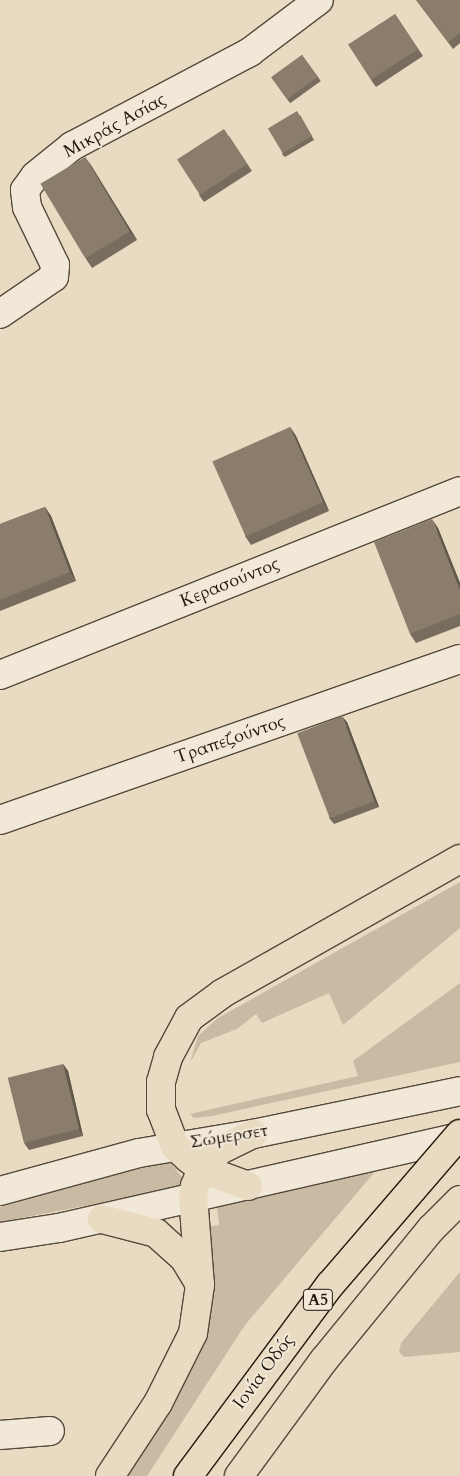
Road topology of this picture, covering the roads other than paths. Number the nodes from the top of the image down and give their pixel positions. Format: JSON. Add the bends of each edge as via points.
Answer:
{"nodes":[{"id":1,"x":319,"y":0,"type":"edge"},
{"id":2,"x":0,"y":314,"type":"edge"},
{"id":3,"x":460,"y":491,"type":"edge"},
{"id":4,"x":460,"y":659,"type":"edge"},
{"id":5,"x":0,"y":675,"type":"edge"},
{"id":6,"x":0,"y":820,"type":"edge"},
{"id":7,"x":460,"y":859,"type":"edge"},
{"id":8,"x":460,"y":1091,"type":"edge"},
{"id":9,"x":253,"y":1134,"type":"junction"},
{"id":10,"x":460,"y":1136,"type":"edge"},
{"id":11,"x":175,"y":1146,"type":"junction"},
{"id":12,"x":202,"y":1169,"type":"junction"},
{"id":13,"x":248,"y":1186,"type":"junction"},
{"id":14,"x":0,"y":1191,"type":"edge"},
{"id":15,"x":192,"y":1197,"type":"junction"},
{"id":16,"x":460,"y":1200,"type":"edge"},
{"id":17,"x":102,"y":1219,"type":"junction"},
{"id":18,"x":0,"y":1237,"type":"edge"},
{"id":19,"x":200,"y":1285,"type":"junction"},
{"id":20,"x":50,"y":1431,"type":"dead end"},
{"id":21,"x":0,"y":1435,"type":"edge"},
{"id":22,"x":110,"y":1476,"type":"edge"},
{"id":23,"x":188,"y":1476,"type":"edge"},
{"id":24,"x":239,"y":1476,"type":"edge"}],
"edges":[{"from":1,"to":2,"type":"street","name":"Μικράς Ασίας","via":[[250,52],[72,146],[35,176],[25,190],[27,206],[55,265],[54,277]]},
{"from":3,"to":5,"type":"street","name":"Κερασούντος"},
{"from":4,"to":6,"type":"street","name":"Τραπεζούντος"},
{"from":7,"to":11,"type":"highway","via":[[217,996],[189,1018],[168,1057],[161,1082],[160,1110]]},
{"from":8,"to":9,"type":"street","name":"Σώμερσετ"},
{"from":9,"to":11,"type":"street","name":"Σώμερσετ"},
{"from":9,"to":12,"type":"highway","via":[[220,1150]]},
{"from":10,"to":13,"type":"street"},
{"from":10,"to":23,"type":"highway","name":"Ιονία Οδός","number":"Α5","bridge":true,"via":[[330,1285]]},
{"from":11,"to":12,"type":"highway"},
{"from":11,"to":14,"type":"street","name":"Σώμερσετ","via":[[96,1163]]},
{"from":12,"to":13,"type":"highway"},
{"from":12,"to":15,"type":"highway"},
{"from":13,"to":15,"type":"street"},
{"from":15,"to":17,"type":"street"},
{"from":15,"to":19,"type":"highway"},
{"from":16,"to":24,"type":"highway","number":"Α5","via":[[431,1229],[324,1360]]},
{"from":17,"to":18,"type":"street"},
{"from":17,"to":19,"type":"highway","via":[[156,1232],[184,1258]]},
{"from":19,"to":22,"type":"highway","via":[[198,1313],[188,1347],[158,1403]]},
{"from":20,"to":21,"type":"street"}]}
